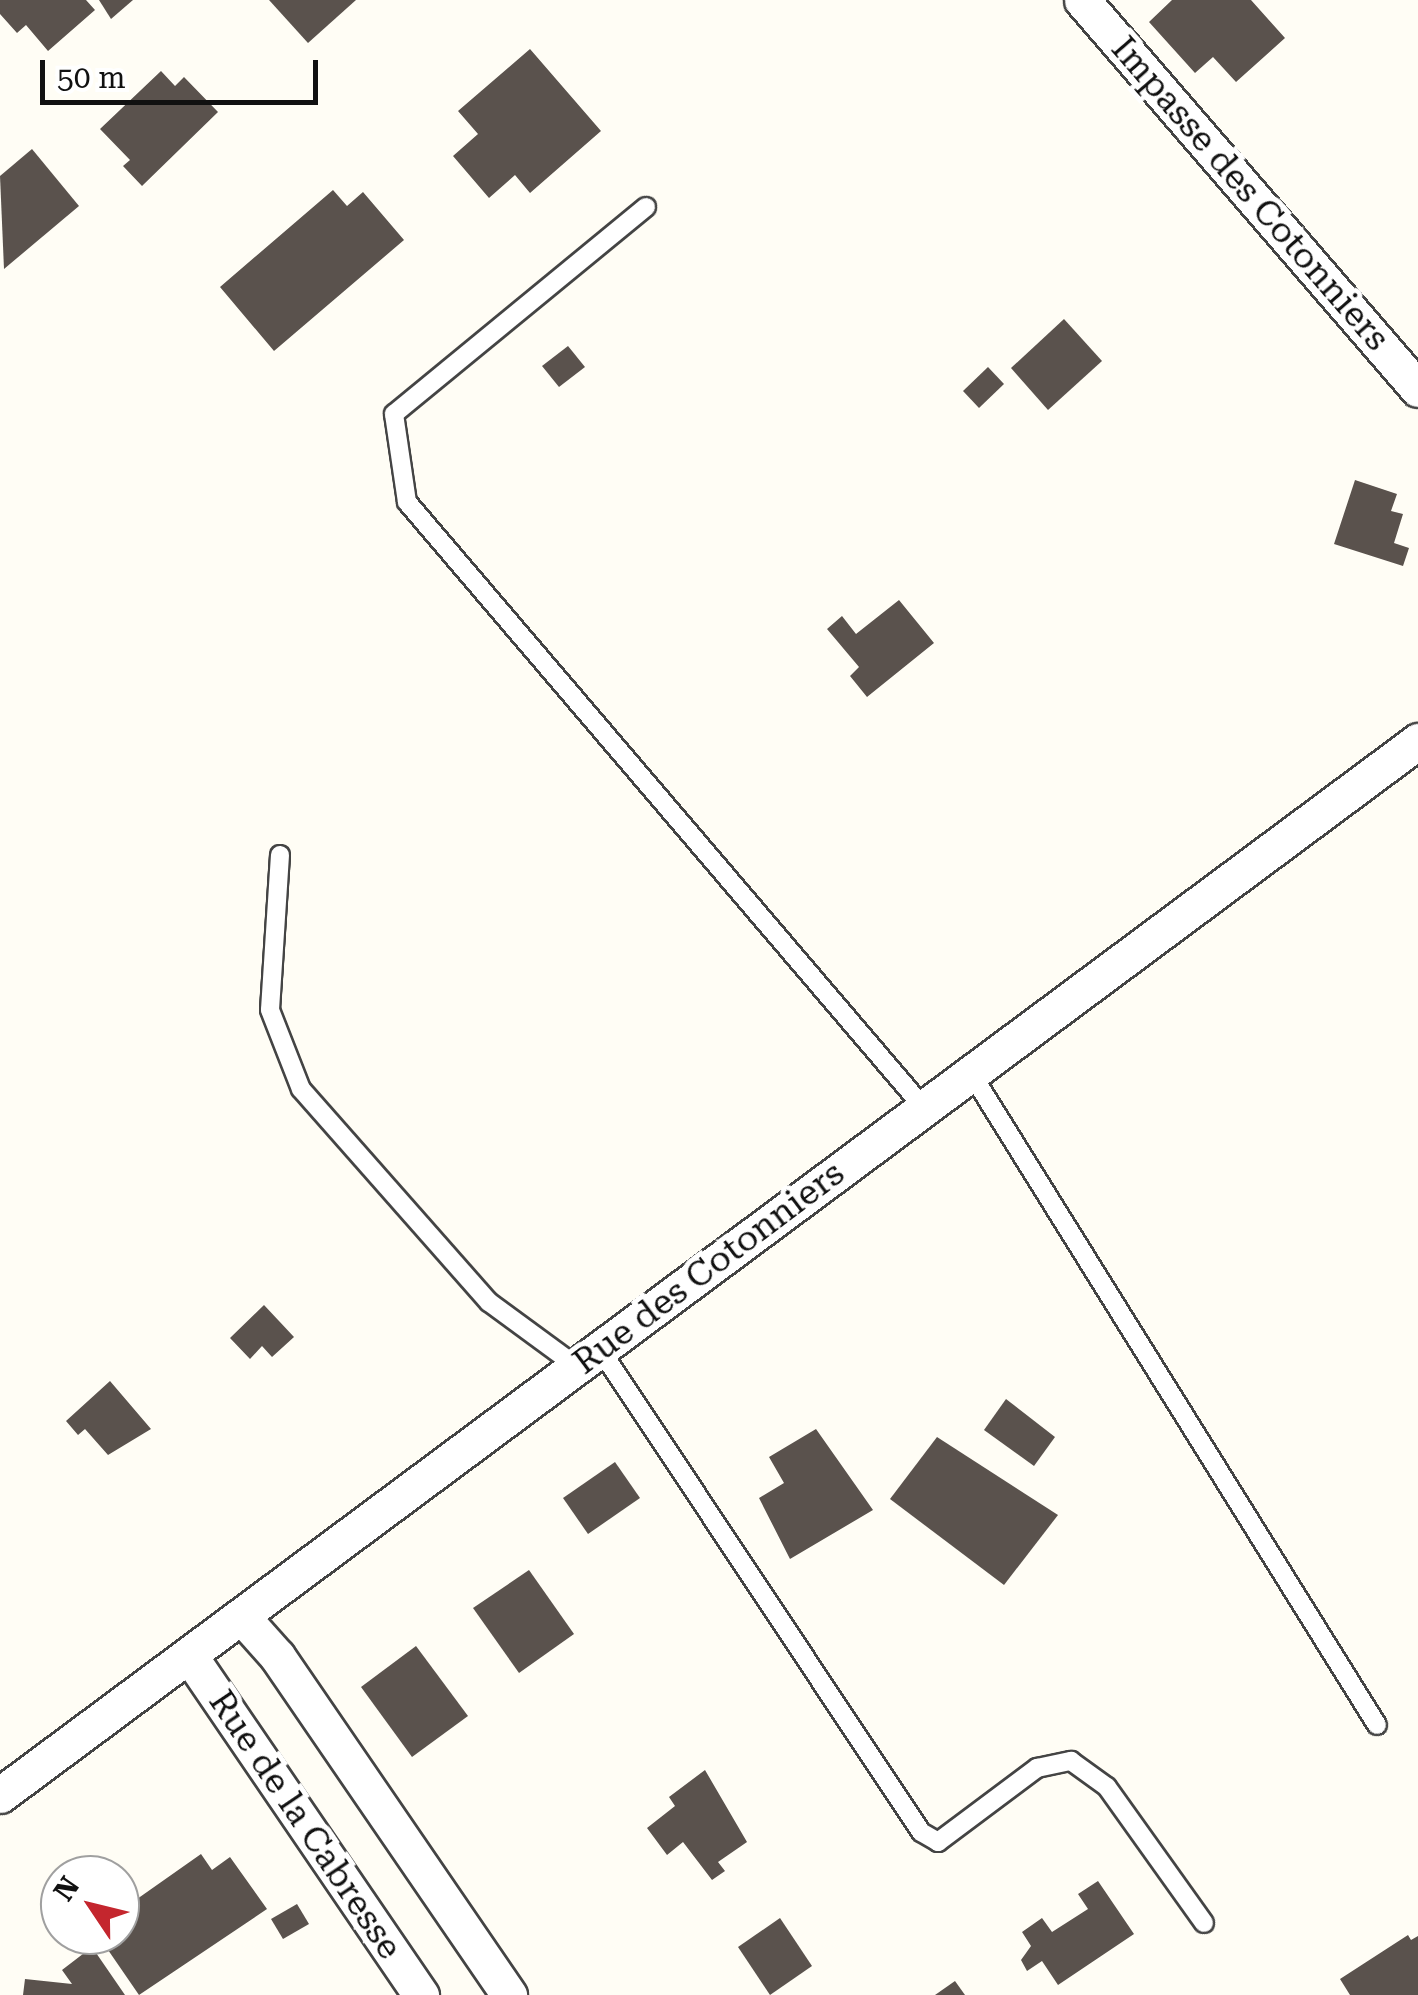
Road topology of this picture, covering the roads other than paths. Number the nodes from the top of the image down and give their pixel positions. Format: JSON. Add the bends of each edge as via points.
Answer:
{"nodes":[{"id":1,"x":1082,"y":0,"type":"edge"},
{"id":2,"x":646,"y":207,"type":"dead end"},
{"id":3,"x":1418,"y":389,"type":"edge"},
{"id":4,"x":1418,"y":742,"type":"edge"},
{"id":5,"x":280,"y":855,"type":"dead end"},
{"id":6,"x":971,"y":1073,"type":"junction"},
{"id":7,"x":924,"y":1108,"type":"junction"},
{"id":8,"x":588,"y":1357,"type":"junction"},
{"id":9,"x":243,"y":1618,"type":"junction"},
{"id":10,"x":189,"y":1655,"type":"junction"},
{"id":11,"x":1377,"y":1725,"type":"dead end"},
{"id":12,"x":0,"y":1795,"type":"edge"},
{"id":13,"x":1204,"y":1923,"type":"dead end"},
{"id":14,"x":421,"y":1995,"type":"edge"},
{"id":15,"x":509,"y":1995,"type":"edge"}],
"edges":[{"from":1,"to":3,"type":"street","name":"Impasse des Cotonniers"},
{"from":2,"to":7,"type":"lane","via":[[394,414],[407,502]]},
{"from":4,"to":6,"type":"street","name":"Rue des Cotonniers"},
{"from":5,"to":8,"type":"lane","via":[[270,1010],[301,1089],[489,1302]]},
{"from":6,"to":7,"type":"street","name":"Rue des Cotonniers"},
{"from":6,"to":11,"type":"lane"},
{"from":7,"to":8,"type":"street","name":"Rue des Cotonniers"},
{"from":8,"to":9,"type":"street","name":"Rue des Cotonniers"},
{"from":8,"to":13,"type":"lane","via":[[920,1832],[938,1842],[1037,1768],[1072,1761],[1107,1787]]},
{"from":9,"to":10,"type":"street","name":"Rue des Cotonniers"},
{"from":9,"to":15,"type":"street","via":[[277,1656]]},
{"from":10,"to":12,"type":"street","name":"Rue des Cotonniers"},
{"from":10,"to":14,"type":"street","name":"Rue de la Cabresse"}]}
